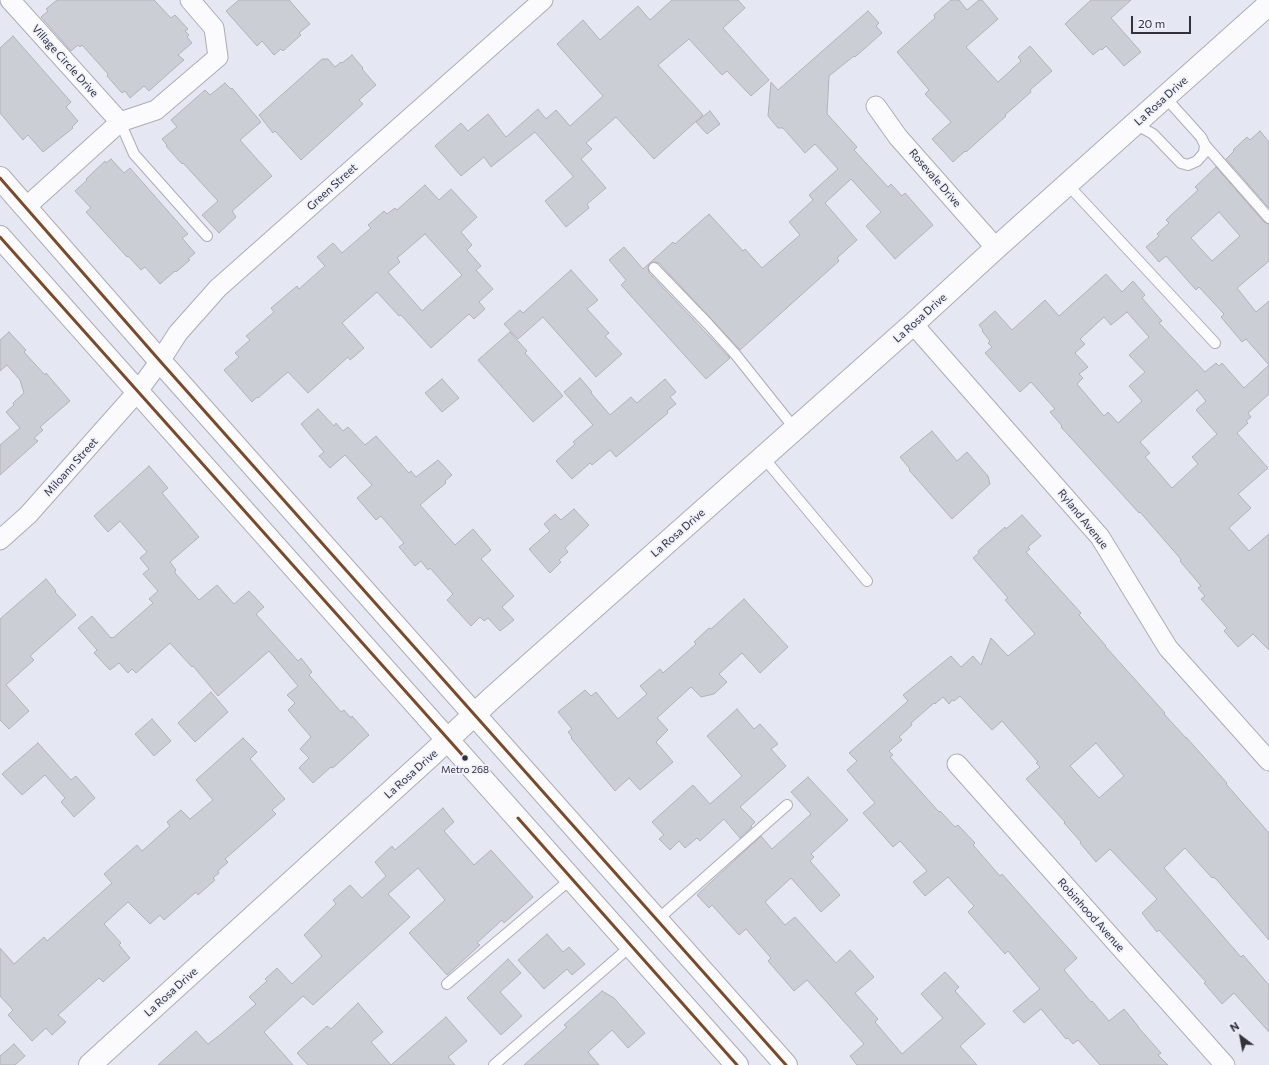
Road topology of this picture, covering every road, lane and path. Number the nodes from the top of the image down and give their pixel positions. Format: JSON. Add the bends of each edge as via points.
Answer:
{"nodes":[{"id":1,"x":10,"y":0,"type":"edge"},
{"id":2,"x":190,"y":0,"type":"edge"},
{"id":3,"x":543,"y":0,"type":"edge"},
{"id":4,"x":1269,"y":4,"type":"edge"},
{"id":5,"x":1165,"y":97,"type":"junction"},
{"id":6,"x":876,"y":106,"type":"dead end"},
{"id":7,"x":120,"y":122,"type":"junction"},
{"id":8,"x":1135,"y":124,"type":"junction"},
{"id":9,"x":1205,"y":145,"type":"junction"},
{"id":10,"x":0,"y":178,"type":"edge"},
{"id":11,"x":1068,"y":184,"type":"junction"},
{"id":12,"x":26,"y":207,"type":"junction"},
{"id":13,"x":1269,"y":218,"type":"edge"},
{"id":14,"x":207,"y":236,"type":"dead end"},
{"id":15,"x":0,"y":237,"type":"edge"},
{"id":16,"x":996,"y":248,"type":"junction"},
{"id":17,"x":654,"y":268,"type":"dead end"},
{"id":18,"x":913,"y":324,"type":"junction"},
{"id":19,"x":1215,"y":343,"type":"dead end"},
{"id":20,"x":160,"y":361,"type":"junction"},
{"id":21,"x":138,"y":391,"type":"junction"},
{"id":22,"x":795,"y":429,"type":"junction"},
{"id":23,"x":763,"y":457,"type":"junction"},
{"id":24,"x":0,"y":540,"type":"edge"},
{"id":25,"x":867,"y":581,"type":"dead end"},
{"id":26,"x":474,"y":714,"type":"junction"},
{"id":27,"x":448,"y":740,"type":"junction"},
{"id":28,"x":1269,"y":761,"type":"edge"},
{"id":29,"x":957,"y":764,"type":"dead end"},
{"id":30,"x":787,"y":805,"type":"dead end"},
{"id":31,"x":572,"y":879,"type":"junction"},
{"id":32,"x":657,"y":920,"type":"junction"},
{"id":33,"x":631,"y":946,"type":"junction"},
{"id":34,"x":447,"y":984,"type":"dead end"},
{"id":35,"x":90,"y":1065,"type":"edge"},
{"id":36,"x":494,"y":1065,"type":"edge"},
{"id":37,"x":737,"y":1065,"type":"edge"},
{"id":38,"x":786,"y":1065,"type":"edge"},
{"id":39,"x":1225,"y":1065,"type":"edge"}],
"edges":[{"from":1,"to":7,"type":"street","name":"Village Circle Drive"},
{"from":2,"to":7,"type":"street","via":[[214,28],[218,58],[156,110]]},
{"from":3,"to":20,"type":"street","name":"Green Street","via":[[218,288],[178,333]]},
{"from":4,"to":5,"type":"main road","name":"La Rosa Drive"},
{"from":5,"to":8,"type":"main road","name":"La Rosa Drive"},
{"from":5,"to":9,"type":"lane","via":[[1201,137]]},
{"from":6,"to":16,"type":"street","name":"Rosevale Drive","via":[[898,137]]},
{"from":7,"to":12,"type":"street"},
{"from":7,"to":14,"type":"lane","via":[[134,154]]},
{"from":8,"to":9,"type":"lane","via":[[1153,134],[1181,163],[1188,165],[1197,161],[1204,153]]},
{"from":8,"to":11,"type":"main road","name":"La Rosa Drive"},
{"from":9,"to":13,"type":"lane"},
{"from":10,"to":12,"type":"main road"},
{"from":11,"to":16,"type":"main road","name":"La Rosa Drive"},
{"from":11,"to":19,"type":"lane"},
{"from":12,"to":20,"type":"main road"},
{"from":15,"to":21,"type":"main road"},
{"from":16,"to":18,"type":"main road","name":"La Rosa Drive"},
{"from":17,"to":22,"type":"lane","via":[[736,355]]},
{"from":18,"to":22,"type":"main road","name":"La Rosa Drive"},
{"from":18,"to":28,"type":"street","name":"Ryland Avenue","via":[[1100,536],[1168,648]]},
{"from":20,"to":21,"type":"street","name":"Green Street"},
{"from":20,"to":26,"type":"main road"},
{"from":21,"to":24,"type":"street","name":"Miloann Street","via":[[28,515]]},
{"from":21,"to":27,"type":"main road"},
{"from":22,"to":23,"type":"main road","name":"La Rosa Drive"},
{"from":23,"to":25,"type":"lane"},
{"from":23,"to":26,"type":"main road","name":"La Rosa Drive"},
{"from":26,"to":27,"type":"main road","name":"La Rosa Drive"},
{"from":26,"to":32,"type":"main road"},
{"from":27,"to":31,"type":"main road"},
{"from":27,"to":35,"type":"main road","name":"La Rosa Drive"},
{"from":29,"to":39,"type":"street","name":"Robinhood Avenue"},
{"from":30,"to":32,"type":"lane"},
{"from":31,"to":33,"type":"main road"},
{"from":31,"to":34,"type":"lane"},
{"from":32,"to":38,"type":"main road"},
{"from":33,"to":36,"type":"lane"},
{"from":33,"to":37,"type":"main road"}]}
